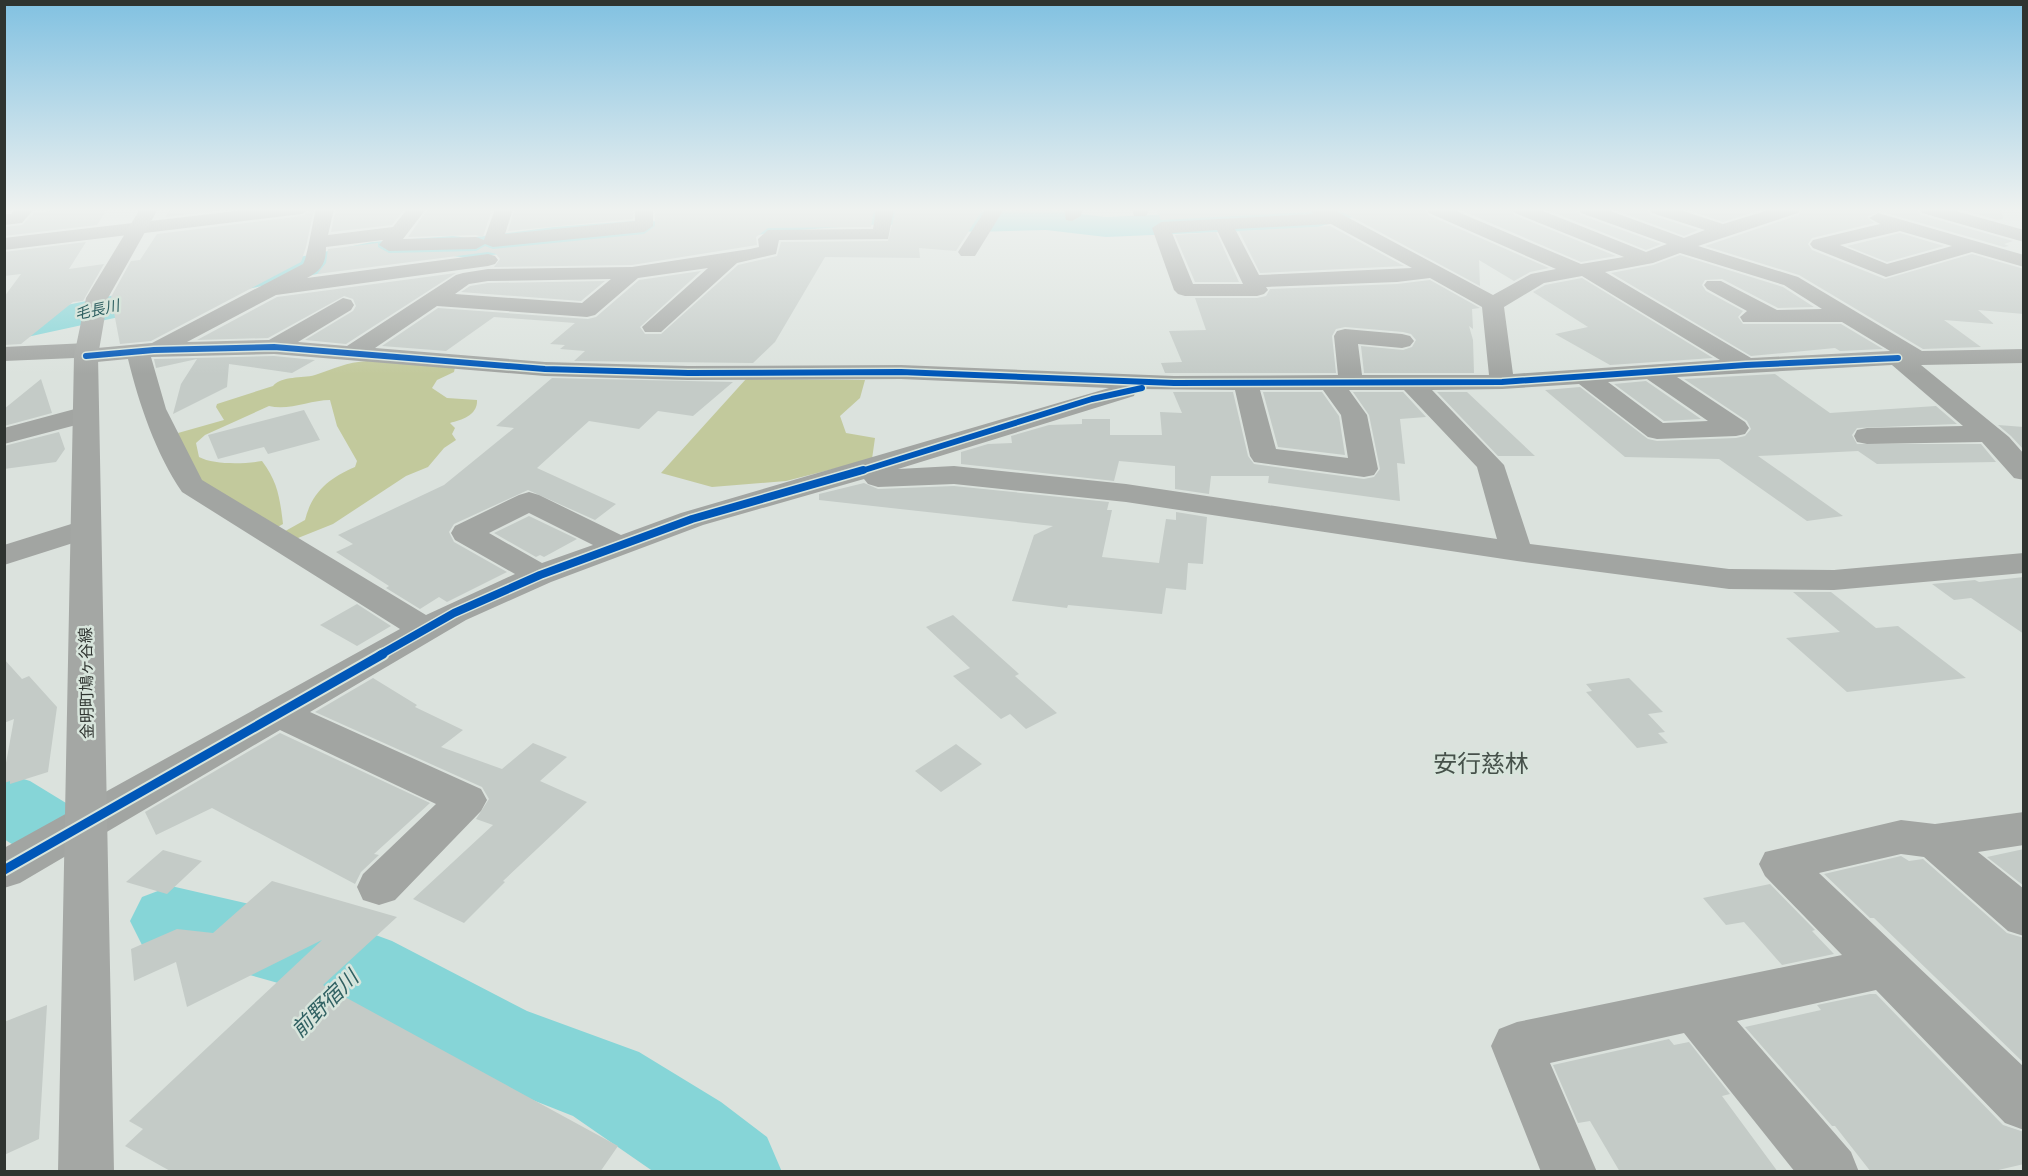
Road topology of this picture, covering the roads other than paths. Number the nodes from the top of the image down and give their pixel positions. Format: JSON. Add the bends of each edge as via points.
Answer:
{"nodes":[{"id":1,"x":116,"y":264,"type":"edge"},
{"id":2,"x":314,"y":264,"type":"edge"},
{"id":3,"x":460,"y":264,"type":"edge"},
{"id":4,"x":696,"y":264,"type":"edge"},
{"id":5,"x":724,"y":264,"type":"edge"},
{"id":6,"x":1175,"y":264,"type":"edge"},
{"id":7,"x":1245,"y":264,"type":"edge"},
{"id":8,"x":1422,"y":264,"type":"edge"},
{"id":9,"x":1565,"y":264,"type":"edge"},
{"id":10,"x":1620,"y":264,"type":"edge"},
{"id":11,"x":1735,"y":264,"type":"edge"},
{"id":12,"x":1869,"y":264,"type":"edge"},
{"id":13,"x":1910,"y":264,"type":"edge"},
{"id":14,"x":1753,"y":270,"type":"junction"},
{"id":15,"x":1436,"y":271,"type":"junction"},
{"id":16,"x":1582,"y":271,"type":"junction"},
{"id":17,"x":632,"y":273,"type":"junction"},
{"id":18,"x":1253,"y":280,"type":"junction"},
{"id":19,"x":270,"y":289,"type":"junction"},
{"id":20,"x":434,"y":299,"type":"junction"},
{"id":21,"x":343,"y":304,"type":"dead end"},
{"id":22,"x":1493,"y":304,"type":"junction"},
{"id":23,"x":1849,"y":315,"type":"junction"},
{"id":24,"x":1751,"y":317,"type":"dead end"},
{"id":25,"x":1774,"y":317,"type":"junction"},
{"id":26,"x":653,"y":327,"type":"dead end"},
{"id":27,"x":90,"y":332,"type":"junction"},
{"id":28,"x":1402,"y":341,"type":"dead end"},
{"id":29,"x":274,"y":347,"type":"junction"},
{"id":30,"x":146,"y":351,"type":"junction"},
{"id":31,"x":4,"y":354,"type":"edge"},
{"id":32,"x":350,"y":354,"type":"junction"},
{"id":33,"x":2024,"y":356,"type":"edge"},
{"id":34,"x":1907,"y":358,"type":"junction"},
{"id":35,"x":1746,"y":365,"type":"junction"},
{"id":36,"x":1653,"y":372,"type":"junction"},
{"id":37,"x":1585,"y":377,"type":"junction"},
{"id":38,"x":1502,"y":382,"type":"junction"},
{"id":39,"x":1174,"y":383,"type":"junction"},
{"id":40,"x":1246,"y":383,"type":"junction"},
{"id":41,"x":1341,"y":383,"type":"junction"},
{"id":42,"x":1411,"y":383,"type":"junction"},
{"id":43,"x":86,"y":414,"type":"junction"},
{"id":44,"x":4,"y":436,"type":"edge"},
{"id":45,"x":1867,"y":436,"type":"dead end"},
{"id":46,"x":2003,"y":440,"type":"edge"},
{"id":47,"x":2024,"y":472,"type":"edge"},
{"id":48,"x":828,"y":481,"type":"junction"},
{"id":49,"x":84,"y":529,"type":"junction"},
{"id":50,"x":619,"y":546,"type":"junction"},
{"id":51,"x":1517,"y":552,"type":"junction"},
{"id":52,"x":4,"y":556,"type":"edge"},
{"id":53,"x":2024,"y":563,"type":"edge"},
{"id":54,"x":540,"y":574,"type":"junction"},
{"id":55,"x":426,"y":630,"type":"junction"},
{"id":56,"x":280,"y":714,"type":"junction"},
{"id":57,"x":87,"y":824,"type":"junction"},
{"id":58,"x":2024,"y":828,"type":"edge"},
{"id":59,"x":1935,"y":841,"type":"junction"},
{"id":60,"x":4,"y":870,"type":"edge"},
{"id":61,"x":379,"y":887,"type":"dead end"},
{"id":62,"x":2024,"y":917,"type":"edge"},
{"id":63,"x":1887,"y":967,"type":"junction"},
{"id":64,"x":1694,"y":1008,"type":"junction"},
{"id":65,"x":2024,"y":1104,"type":"edge"},
{"id":66,"x":86,"y":1172,"type":"edge"},
{"id":67,"x":1569,"y":1172,"type":"edge"},
{"id":68,"x":1831,"y":1172,"type":"edge"}],
"edges":[{"from":1,"to":27,"type":"main road","name":"金明町鳩ヶ谷線","via":[[104,283]]},
{"from":2,"to":19,"type":"street"},
{"from":3,"to":19,"type":"street"},
{"from":4,"to":17,"type":"street"},
{"from":5,"to":26,"type":"street"},
{"from":6,"to":18,"type":"street","via":[[1185,290],[1257,290]]},
{"from":7,"to":18,"type":"street"},
{"from":8,"to":15,"type":"street"},
{"from":9,"to":16,"type":"street"},
{"from":10,"to":16,"type":"street"},
{"from":11,"to":14,"type":"street"},
{"from":12,"to":13,"type":"street","via":[[1886,271]]},
{"from":14,"to":23,"type":"street","via":[[1791,281]]},
{"from":14,"to":25,"type":"street","via":[[1704,288]]},
{"from":15,"to":18,"type":"street","via":[[1397,276]]},
{"from":15,"to":22,"type":"street"},
{"from":16,"to":22,"type":"street","via":[[1538,278]]},
{"from":16,"to":35,"type":"street"},
{"from":17,"to":20,"type":"street","via":[[488,275],[463,279]]},
{"from":17,"to":20,"type":"street","via":[[587,310]]},
{"from":19,"to":30,"type":"street"},
{"from":20,"to":32,"type":"street"},
{"from":21,"to":29,"type":"street"},
{"from":22,"to":38,"type":"street"},
{"from":23,"to":25,"type":"street"},
{"from":23,"to":34,"type":"street"},
{"from":24,"to":25,"type":"street"},
{"from":27,"to":30,"type":"street"},
{"from":27,"to":31,"type":"street"},
{"from":27,"to":43,"type":"main road","name":"金明町鳩ヶ谷線"},
{"from":28,"to":41,"type":"street","via":[[1345,336]]},
{"from":29,"to":30,"type":"street"},
{"from":29,"to":32,"type":"street"},
{"from":30,"to":55,"type":"street","via":[[153,409],[192,486]]},
{"from":32,"to":39,"type":"street","via":[[545,369],[902,372]]},
{"from":33,"to":34,"type":"street"},
{"from":34,"to":35,"type":"street"},
{"from":34,"to":46,"type":"street"},
{"from":35,"to":36,"type":"street"},
{"from":36,"to":37,"type":"street"},
{"from":36,"to":37,"type":"street","via":[[1736,428],[1657,431]]},
{"from":37,"to":38,"type":"street"},
{"from":38,"to":42,"type":"street"},
{"from":39,"to":40,"type":"street"},
{"from":39,"to":48,"type":"street","via":[[1092,399]]},
{"from":40,"to":41,"type":"street"},
{"from":40,"to":41,"type":"street","via":[[1264,456],[1364,469],[1354,415]]},
{"from":41,"to":42,"type":"street"},
{"from":42,"to":51,"type":"street","via":[[1490,465]]},
{"from":43,"to":44,"type":"street"},
{"from":43,"to":49,"type":"main road","name":"金明町鳩ヶ谷線"},
{"from":45,"to":46,"type":"street"},
{"from":46,"to":47,"type":"street"},
{"from":48,"to":50,"type":"street","via":[[692,519]]},
{"from":48,"to":51,"type":"street","via":[[954,475],[1126,493]]},
{"from":49,"to":52,"type":"street"},
{"from":49,"to":57,"type":"main road","name":"金明町鳩ヶ谷線"},
{"from":50,"to":54,"type":"street"},
{"from":50,"to":54,"type":"street","via":[[528,501],[466,532]]},
{"from":51,"to":53,"type":"street","via":[[1729,579],[1834,580]]},
{"from":54,"to":55,"type":"street"},
{"from":55,"to":56,"type":"street"},
{"from":56,"to":57,"type":"street"},
{"from":56,"to":61,"type":"street","via":[[466,800]]},
{"from":57,"to":60,"type":"street"},
{"from":57,"to":66,"type":"main road","name":"金明町鳩ヶ谷線"},
{"from":58,"to":59,"type":"street"},
{"from":59,"to":62,"type":"street"},
{"from":59,"to":63,"type":"street","via":[[1901,837],[1781,864]]},
{"from":63,"to":64,"type":"street"},
{"from":63,"to":65,"type":"street"},
{"from":64,"to":67,"type":"street","via":[[1517,1046]]},
{"from":64,"to":68,"type":"street"}]}
